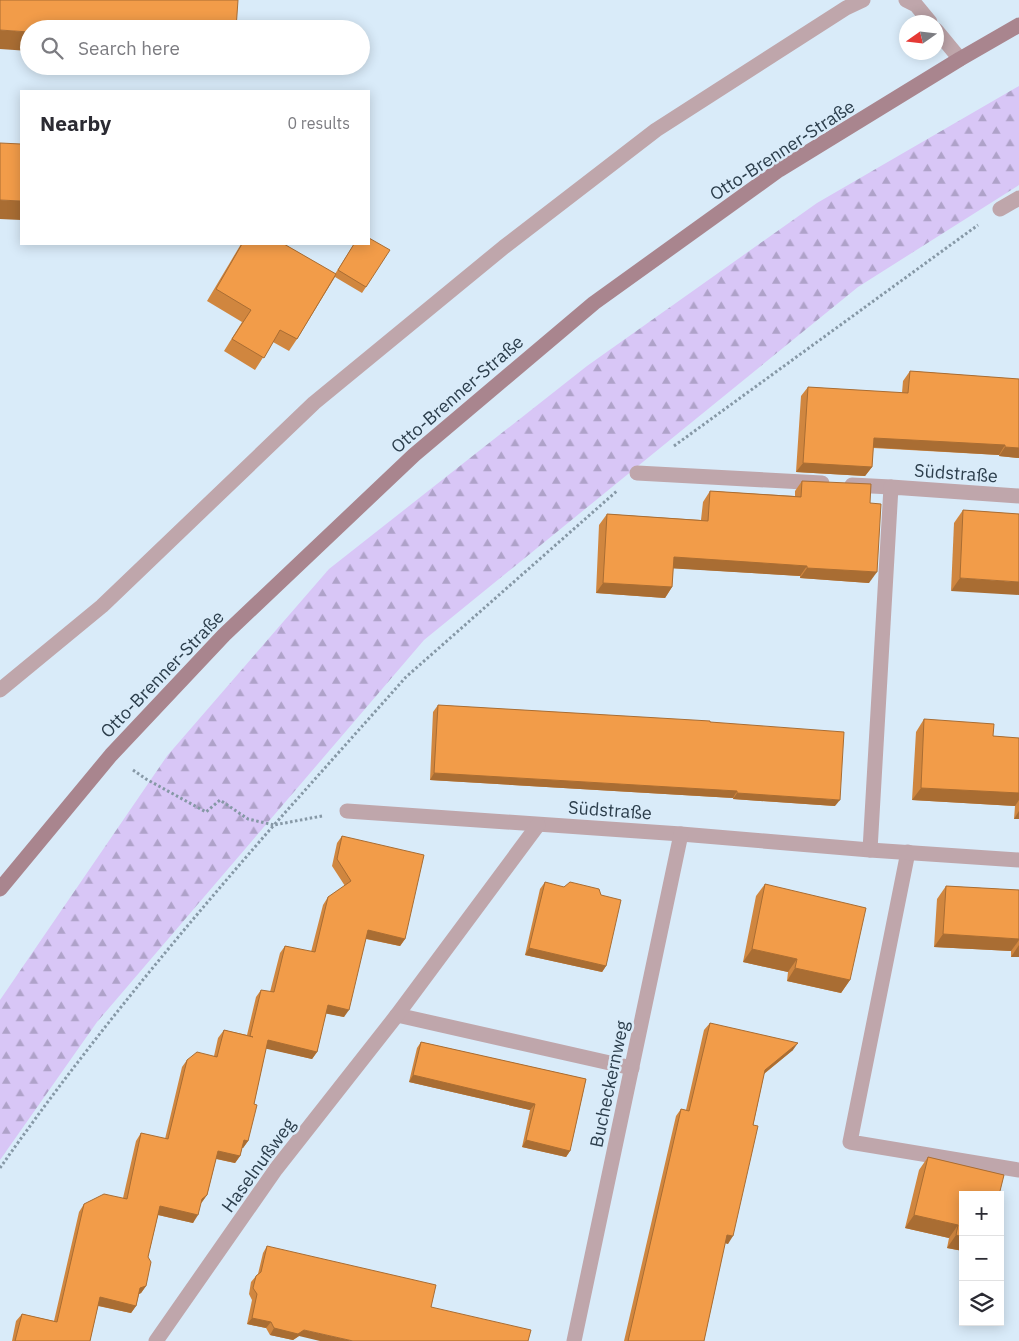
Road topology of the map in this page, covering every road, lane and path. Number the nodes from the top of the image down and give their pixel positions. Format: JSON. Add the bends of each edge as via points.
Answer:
{"nodes":[{"id":1,"x":863,"y":0,"type":"edge"},
{"id":2,"x":906,"y":0,"type":"edge"},
{"id":3,"x":924,"y":15,"type":"edge"},
{"id":4,"x":1019,"y":24,"type":"edge"},
{"id":5,"x":944,"y":40,"type":"edge"},
{"id":6,"x":960,"y":59,"type":"junction"},
{"id":7,"x":1019,"y":198,"type":"edge"},
{"id":8,"x":1000,"y":209,"type":"joint"},
{"id":9,"x":637,"y":473,"type":"junction"},
{"id":10,"x":891,"y":487,"type":"junction"},
{"id":11,"x":1019,"y":496,"type":"edge"},
{"id":12,"x":0,"y":690,"type":"edge"},
{"id":13,"x":111,"y":755,"type":"junction"},
{"id":14,"x":347,"y":811,"type":"joint"},
{"id":15,"x":274,"y":825,"type":"junction"},
{"id":16,"x":538,"y":825,"type":"junction"},
{"id":17,"x":681,"y":834,"type":"junction"},
{"id":18,"x":870,"y":850,"type":"junction"},
{"id":19,"x":908,"y":852,"type":"junction"},
{"id":20,"x":1019,"y":860,"type":"edge"},
{"id":21,"x":0,"y":888,"type":"edge"},
{"id":22,"x":397,"y":1015,"type":"junction"},
{"id":23,"x":632,"y":1068,"type":"junction"},
{"id":24,"x":0,"y":1168,"type":"edge"},
{"id":25,"x":1019,"y":1170,"type":"edge"},
{"id":26,"x":156,"y":1341,"type":"edge"},
{"id":27,"x":574,"y":1341,"type":"edge"}],
"edges":[{"from":1,"to":12,"type":"street","via":[[656,130],[504,247],[314,403],[102,606]]},
{"from":2,"to":3,"type":"street"},
{"from":4,"to":6,"type":"main road","name":"Otto-Brenner-Straße"},
{"from":5,"to":6,"type":"street"},
{"from":6,"to":13,"type":"main road","name":"Otto-Brenner-Straße","via":[[779,170],[594,303],[414,454],[224,635]]},
{"from":7,"to":8,"type":"street"},
{"from":8,"to":9,"type":"path"},
{"from":9,"to":10,"type":"street","name":"Südstraße"},
{"from":9,"to":15,"type":"path","via":[[406,677]]},
{"from":10,"to":11,"type":"street","name":"Südstraße"},
{"from":10,"to":18,"type":"street","name":"Südstraße"},
{"from":13,"to":15,"type":"path","via":[[146,779],[206,812],[220,800],[248,819]]},
{"from":13,"to":21,"type":"main road","name":"Otto-Brenner-Straße"},
{"from":14,"to":15,"type":"path"},
{"from":14,"to":16,"type":"street","name":"Südstraße"},
{"from":15,"to":24,"type":"path","via":[[184,928],[37,1115]]},
{"from":16,"to":17,"type":"street","name":"Südstraße"},
{"from":16,"to":22,"type":"street","name":"Haselnußweg"},
{"from":17,"to":18,"type":"street","name":"Südstraße"},
{"from":17,"to":23,"type":"street","name":"Bucheckernweg"},
{"from":18,"to":19,"type":"street","name":"Südstraße"},
{"from":19,"to":20,"type":"street","name":"Südstraße"},
{"from":19,"to":25,"type":"street","via":[[850,1142]]},
{"from":22,"to":23,"type":"street"},
{"from":22,"to":26,"type":"street","name":"Haselnußweg","via":[[276,1169]]},
{"from":23,"to":27,"type":"street","name":"Bucheckernweg"}]}
